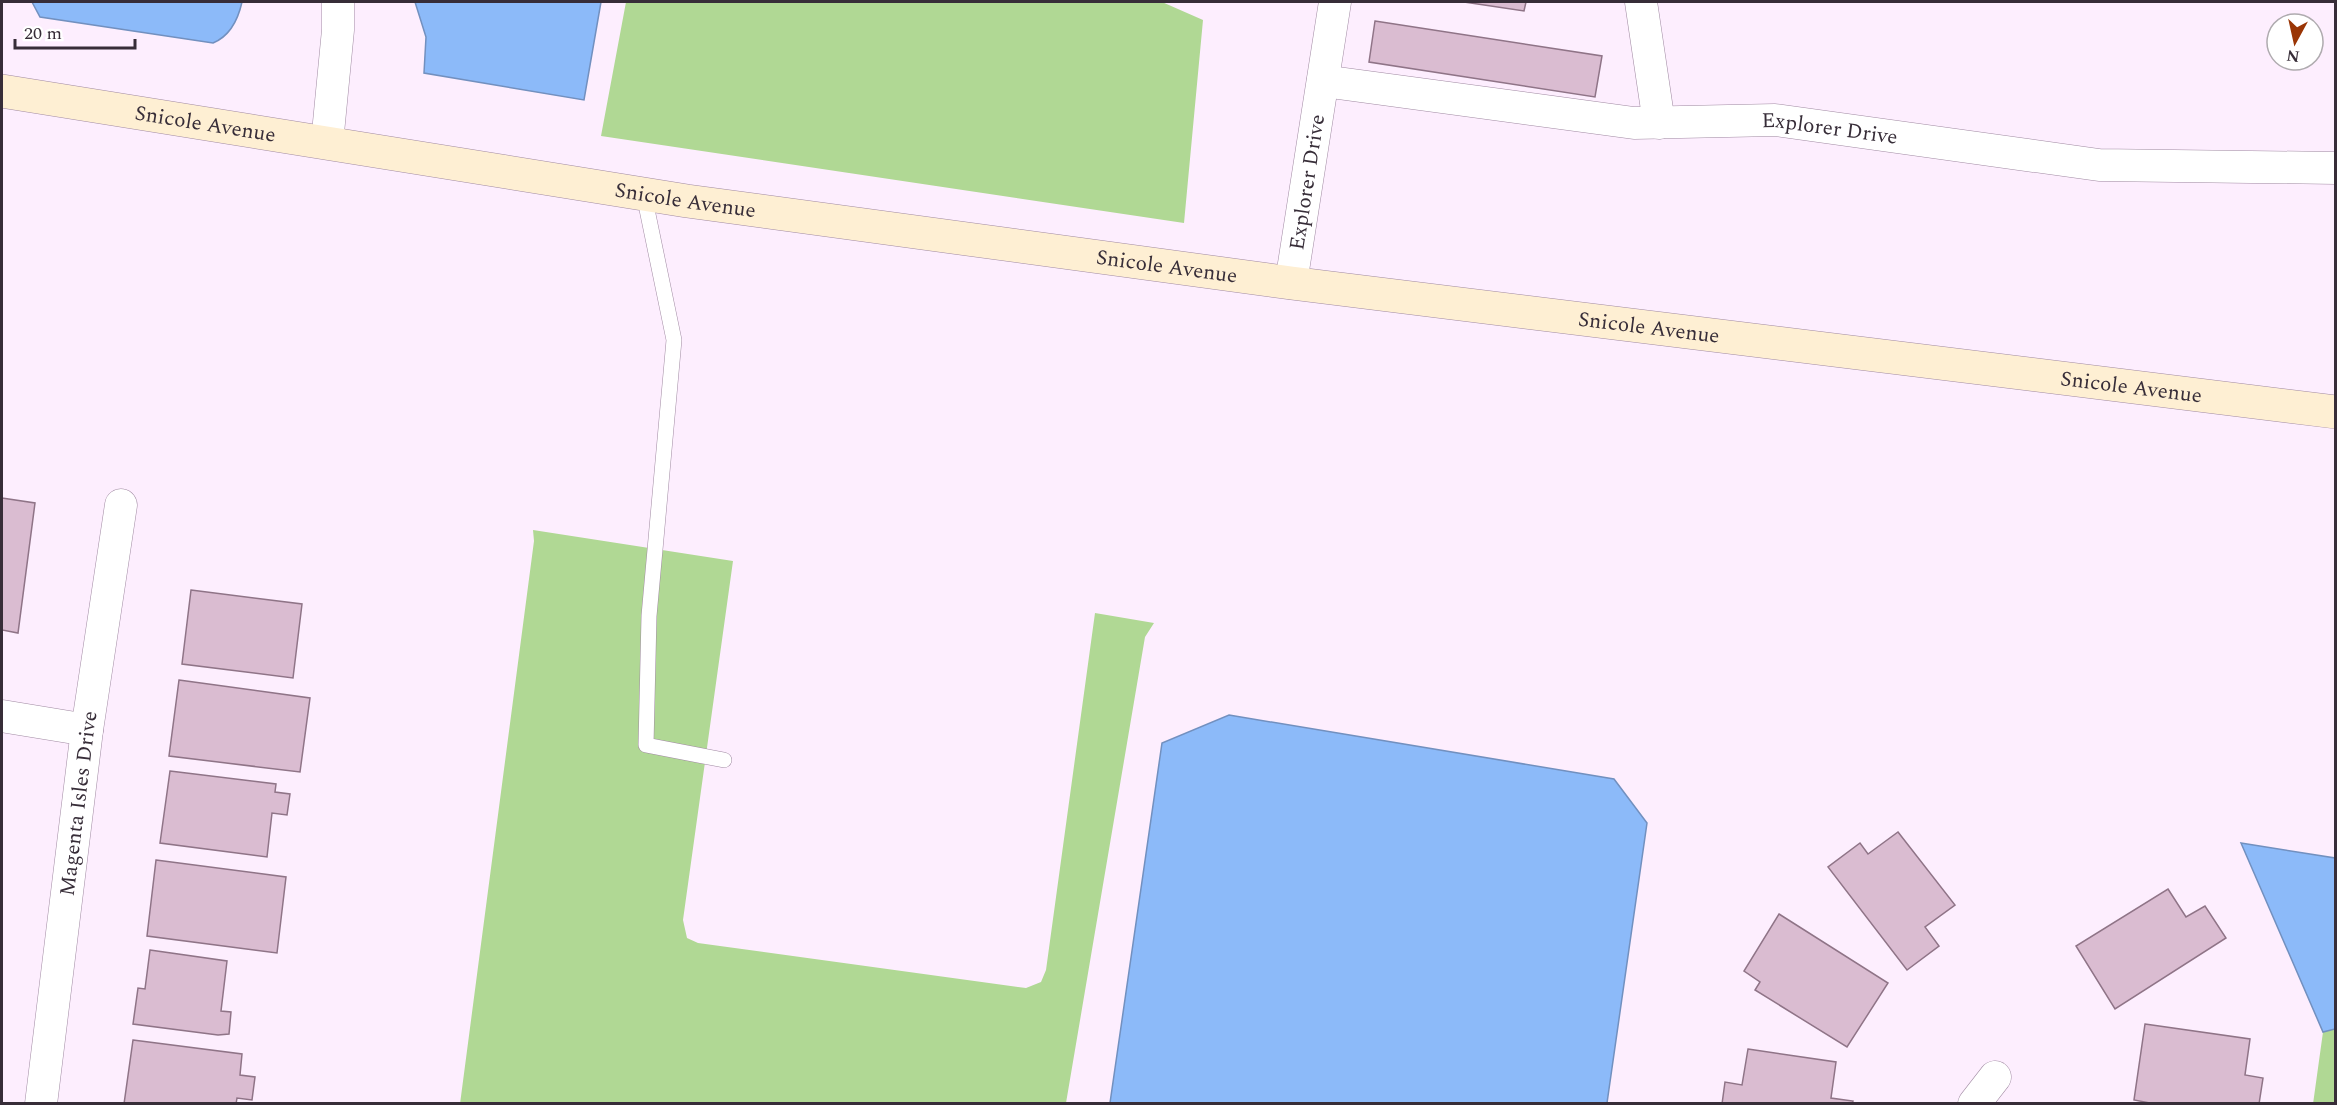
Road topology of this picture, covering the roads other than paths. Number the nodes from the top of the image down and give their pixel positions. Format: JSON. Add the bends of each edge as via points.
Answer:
{"nodes":[{"id":1,"x":338,"y":2,"type":"edge"},
{"id":2,"x":1335,"y":2,"type":"edge"},
{"id":3,"x":1641,"y":2,"type":"edge"},
{"id":4,"x":1323,"y":81,"type":"junction"},
{"id":5,"x":2,"y":91,"type":"edge"},
{"id":6,"x":1659,"y":123,"type":"junction"},
{"id":7,"x":327,"y":143,"type":"junction"},
{"id":8,"x":2336,"y":168,"type":"edge"},
{"id":9,"x":644,"y":195,"type":"junction"},
{"id":10,"x":1291,"y":283,"type":"junction"},
{"id":11,"x":2336,"y":412,"type":"edge"},
{"id":12,"x":121,"y":505,"type":"dead end"},
{"id":13,"x":2,"y":716,"type":"edge"},
{"id":14,"x":87,"y":730,"type":"junction"},
{"id":15,"x":724,"y":760,"type":"dead end"},
{"id":16,"x":1995,"y":1077,"type":"dead end"},
{"id":17,"x":41,"y":1104,"type":"edge"},
{"id":18,"x":1974,"y":1104,"type":"edge"}],
"edges":[{"from":1,"to":7,"type":"street"},
{"from":2,"to":4,"type":"street","name":"Explorer Drive"},
{"from":3,"to":6,"type":"street"},
{"from":4,"to":6,"type":"street","name":"Explorer Drive","via":[[1634,123]]},
{"from":4,"to":10,"type":"street","name":"Explorer Drive"},
{"from":5,"to":7,"type":"street","name":"Snicole Avenue"},
{"from":6,"to":8,"type":"street","name":"Explorer Drive","via":[[1775,120],[2099,165]]},
{"from":7,"to":9,"type":"street","name":"Snicole Avenue"},
{"from":9,"to":10,"type":"street","name":"Snicole Avenue"},
{"from":9,"to":15,"type":"lane","via":[[674,340],[649,616],[646,745]]},
{"from":10,"to":11,"type":"street","name":"Snicole Avenue"},
{"from":12,"to":14,"type":"street","name":"Magenta Isles Drive"},
{"from":13,"to":14,"type":"street"},
{"from":14,"to":17,"type":"street","name":"Magenta Isles Drive"},
{"from":16,"to":18,"type":"street"}]}
